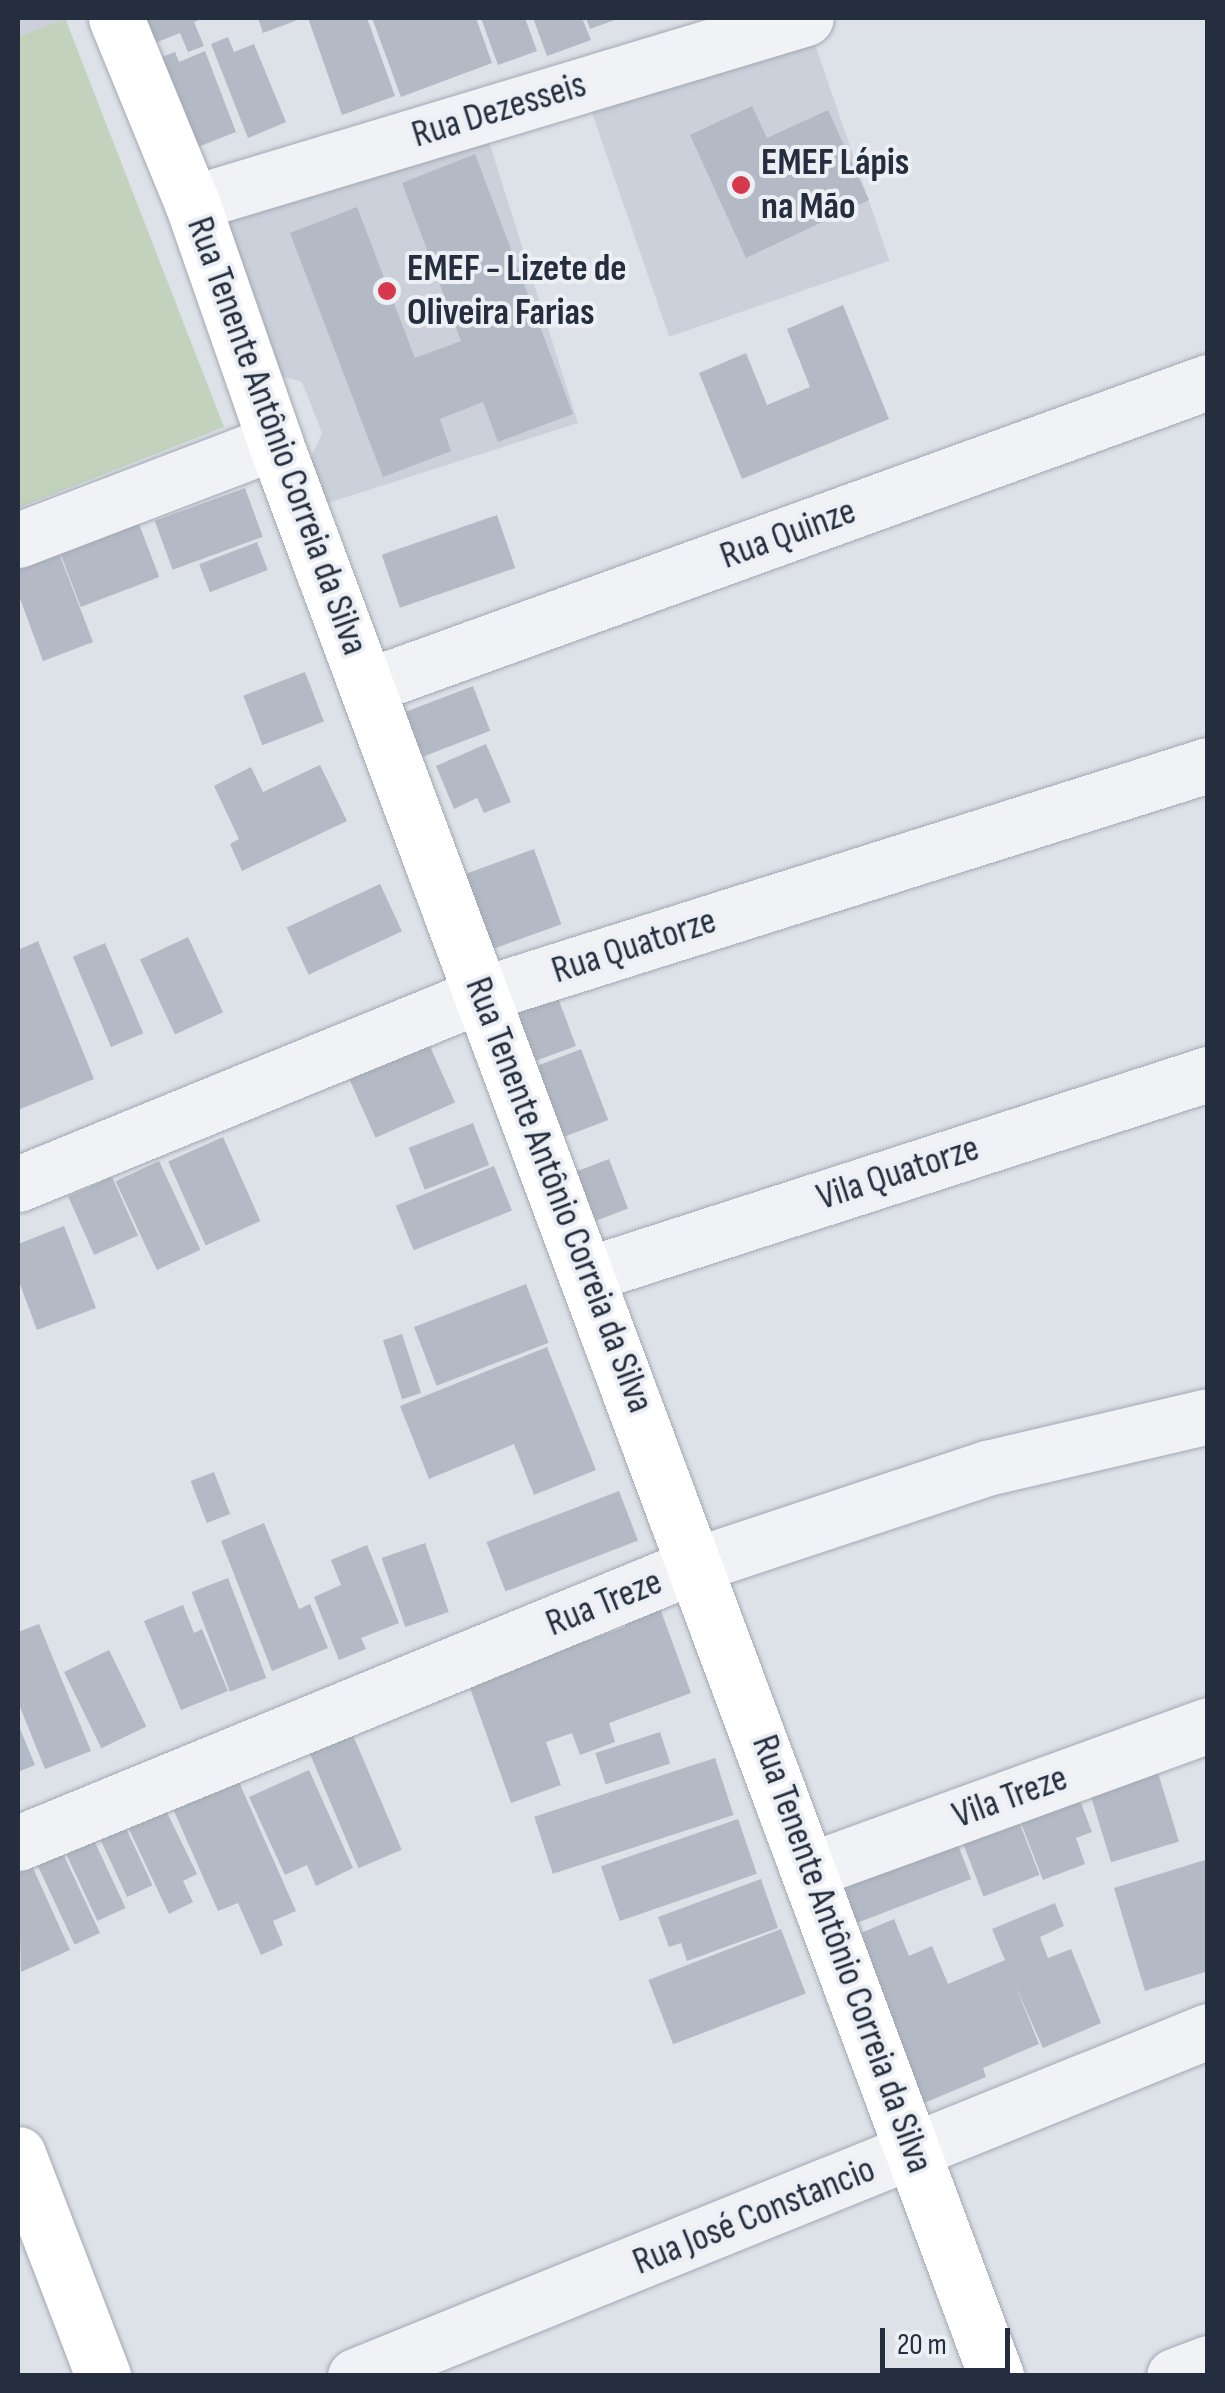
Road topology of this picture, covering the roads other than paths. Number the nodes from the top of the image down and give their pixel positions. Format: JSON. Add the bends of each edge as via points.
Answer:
{"nodes":[{"id":1,"x":116,"y":18,"type":"edge"},
{"id":2,"x":806,"y":18,"type":"edge"},
{"id":3,"x":192,"y":203,"type":"junction"},
{"id":4,"x":1208,"y":382,"type":"edge"},
{"id":5,"x":276,"y":442,"type":"junction"},
{"id":6,"x":18,"y":540,"type":"edge"},
{"id":7,"x":368,"y":686,"type":"junction"},
{"id":8,"x":1208,"y":765,"type":"edge"},
{"id":9,"x":483,"y":994,"type":"junction"},
{"id":10,"x":1208,"y":1074,"type":"edge"},
{"id":11,"x":18,"y":1184,"type":"edge"},
{"id":12,"x":589,"y":1274,"type":"junction"},
{"id":13,"x":1208,"y":1416,"type":"edge"},
{"id":14,"x":698,"y":1564,"type":"junction"},
{"id":15,"x":1208,"y":1725,"type":"edge"},
{"id":16,"x":18,"y":1843,"type":"edge"},
{"id":17,"x":812,"y":1869,"type":"junction"},
{"id":18,"x":1208,"y":2031,"type":"edge"},
{"id":19,"x":915,"y":2151,"type":"junction"},
{"id":20,"x":18,"y":2154,"type":"edge"},
{"id":21,"x":1208,"y":2363,"type":"edge"},
{"id":22,"x":103,"y":2376,"type":"edge"},
{"id":23,"x":355,"y":2376,"type":"edge"},
{"id":24,"x":996,"y":2376,"type":"edge"},
{"id":25,"x":1174,"y":2376,"type":"edge"}],
"edges":[{"from":1,"to":3,"type":"main road","name":"Rua Tenente Antônio Correia da Silva"},
{"from":2,"to":3,"type":"street","name":"Rua Dezesseis"},
{"from":3,"to":5,"type":"main road","name":"Rua Tenente Antônio Correia da Silva"},
{"from":4,"to":7,"type":"street","name":"Rua Quinze"},
{"from":5,"to":6,"type":"street"},
{"from":5,"to":7,"type":"main road","name":"Rua Tenente Antônio Correia da Silva"},
{"from":7,"to":9,"type":"main road","name":"Rua Tenente Antônio Correia da Silva"},
{"from":8,"to":9,"type":"street","name":"Rua Quatorze"},
{"from":9,"to":11,"type":"street","name":"Rua Quatorze"},
{"from":9,"to":12,"type":"main road","name":"Rua Tenente Antônio Correia da Silva"},
{"from":10,"to":12,"type":"street","name":"Vila Quatorze"},
{"from":12,"to":14,"type":"main road","name":"Rua Tenente Antônio Correia da Silva"},
{"from":13,"to":14,"type":"street","name":"Rua Treze","via":[[986,1468]]},
{"from":14,"to":16,"type":"street","name":"Rua Treze"},
{"from":14,"to":17,"type":"main road","name":"Rua Tenente Antônio Correia da Silva"},
{"from":15,"to":17,"type":"street","name":"Vila Treze"},
{"from":17,"to":19,"type":"main road","name":"Rua Tenente Antônio Correia da Silva"},
{"from":18,"to":19,"type":"street","name":"Rua José Constancio"},
{"from":19,"to":23,"type":"street","name":"Rua José Constancio"},
{"from":19,"to":24,"type":"main road","name":"Rua Tenente Antônio Correia da Silva"},
{"from":20,"to":22,"type":"main road"},
{"from":21,"to":25,"type":"street"}]}
